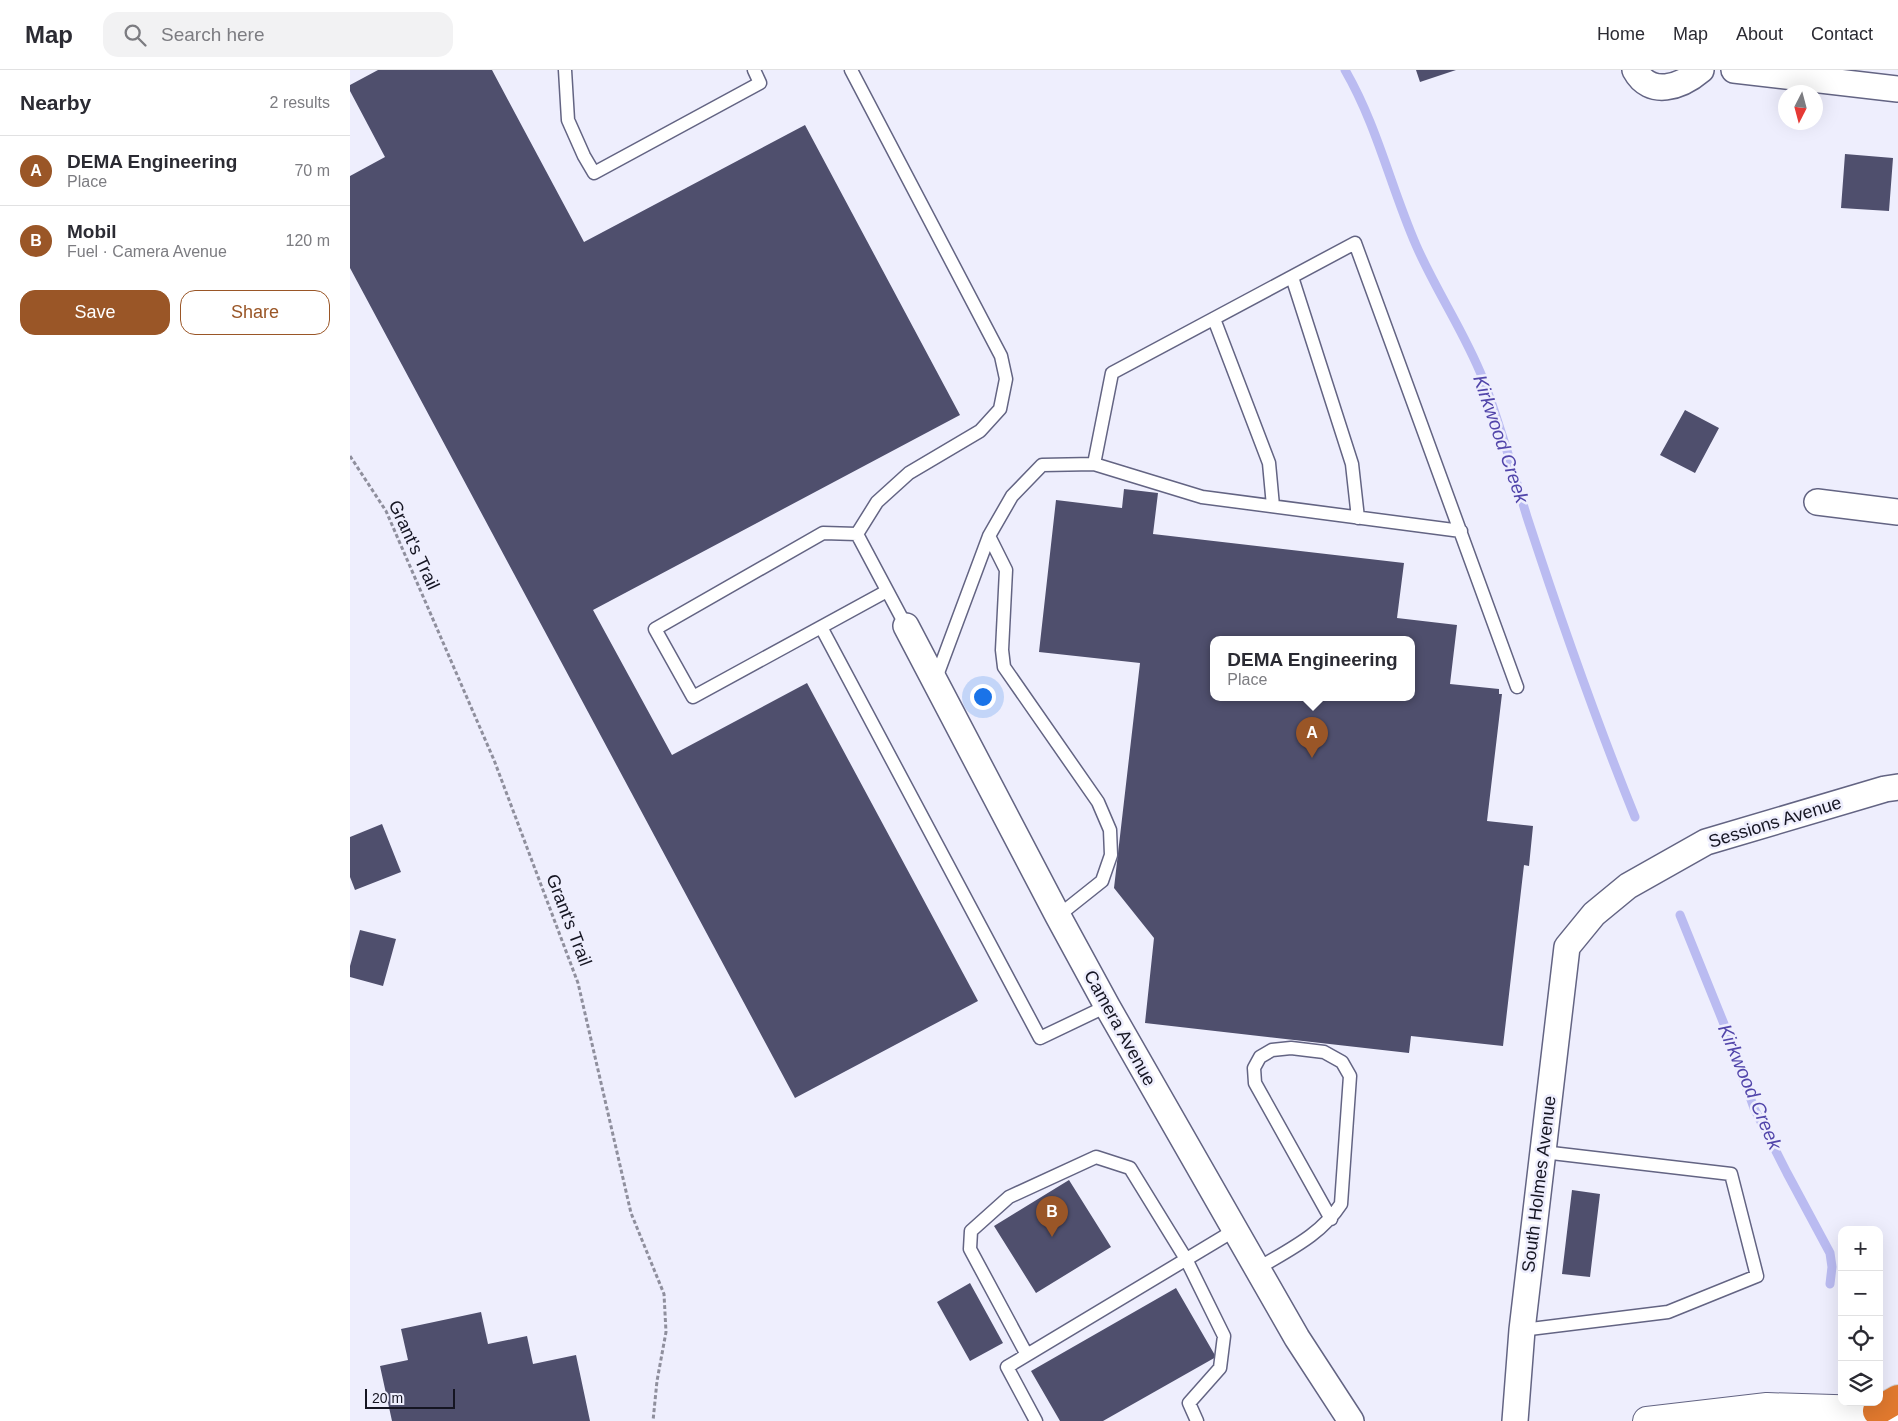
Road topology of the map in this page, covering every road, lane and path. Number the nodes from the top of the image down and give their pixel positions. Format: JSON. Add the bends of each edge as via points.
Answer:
{"nodes":[{"id":1,"x":565,"y":70,"type":"edge"},
{"id":2,"x":754,"y":70,"type":"edge"},
{"id":3,"x":851,"y":70,"type":"edge"},
{"id":4,"x":1635,"y":70,"type":"edge"},
{"id":5,"x":1701,"y":70,"type":"edge"},
{"id":6,"x":1734,"y":70,"type":"edge"},
{"id":7,"x":1898,"y":89,"type":"edge"},
{"id":8,"x":1292,"y":277,"type":"junction"},
{"id":9,"x":1214,"y":319,"type":"junction"},
{"id":10,"x":350,"y":456,"type":"edge"},
{"id":11,"x":1094,"y":464,"type":"junction"},
{"id":12,"x":1818,"y":502,"type":"dead end"},
{"id":13,"x":1274,"y":506,"type":"junction"},
{"id":14,"x":1898,"y":512,"type":"edge"},
{"id":15,"x":1358,"y":518,"type":"junction"},
{"id":16,"x":1461,"y":531,"type":"junction"},
{"id":17,"x":857,"y":534,"type":"junction"},
{"id":18,"x":990,"y":536,"type":"junction"},
{"id":19,"x":887,"y":591,"type":"junction"},
{"id":20,"x":906,"y":626,"type":"joint"},
{"id":21,"x":821,"y":627,"type":"junction"},
{"id":22,"x":934,"y":682,"type":"junction"},
{"id":23,"x":1517,"y":687,"type":"dead end"},
{"id":24,"x":1898,"y":787,"type":"edge"},
{"id":25,"x":1058,"y":916,"type":"junction"},
{"id":26,"x":1566,"y":947,"type":"joint"},
{"id":27,"x":1107,"y":1006,"type":"junction"},
{"id":28,"x":1543,"y":1152,"type":"junction"},
{"id":29,"x":1331,"y":1219,"type":"junction"},
{"id":30,"x":1235,"y":1230,"type":"junction"},
{"id":31,"x":1186,"y":1259,"type":"junction"},
{"id":32,"x":1257,"y":1269,"type":"junction"},
{"id":33,"x":1522,"y":1330,"type":"junction"},
{"id":34,"x":1027,"y":1355,"type":"junction"},
{"id":35,"x":1891,"y":1407,"type":"edge"},
{"id":36,"x":653,"y":1421,"type":"edge"},
{"id":37,"x":1036,"y":1421,"type":"edge"},
{"id":38,"x":1198,"y":1421,"type":"edge"},
{"id":39,"x":1351,"y":1421,"type":"edge"},
{"id":40,"x":1516,"y":1421,"type":"edge"},
{"id":41,"x":1647,"y":1421,"type":"edge"}],
"edges":[{"from":1,"to":2,"type":"lane","via":[[568,120],[594,173],[760,83]]},
{"from":3,"to":17,"type":"lane","via":[[1001,356],[1006,379],[1000,409],[980,431],[909,473],[878,502]]},
{"from":4,"to":5,"type":"street","via":[[1642,81],[1652,86],[1668,87],[1682,83]]},
{"from":6,"to":7,"type":"street"},
{"from":8,"to":9,"type":"lane"},
{"from":8,"to":15,"type":"lane","via":[[1352,464]]},
{"from":8,"to":16,"type":"lane","via":[[1355,243]]},
{"from":9,"to":11,"type":"lane","via":[[1112,374]]},
{"from":9,"to":13,"type":"lane","via":[[1269,463]]},
{"from":10,"to":36,"type":"path","name":"Grant's Trail","via":[[386,511],[479,725],[578,983],[631,1213],[664,1294],[666,1332]]},
{"from":11,"to":13,"type":"lane","via":[[1202,497]]},
{"from":11,"to":18,"type":"lane","via":[[1042,465],[1012,496]]},
{"from":12,"to":14,"type":"street"},
{"from":13,"to":15,"type":"lane"},
{"from":15,"to":16,"type":"lane"},
{"from":16,"to":23,"type":"lane"},
{"from":17,"to":19,"type":"lane"},
{"from":17,"to":21,"type":"lane","via":[[823,534],[655,628],[693,697]]},
{"from":18,"to":22,"type":"lane"},
{"from":18,"to":25,"type":"lane","via":[[1006,570],[1004,667],[1098,802],[1110,830],[1110,855],[1102,881]]},
{"from":19,"to":20,"type":"lane"},
{"from":19,"to":21,"type":"lane"},
{"from":20,"to":22,"type":"street","name":"Camera Avenue"},
{"from":21,"to":27,"type":"lane","via":[[1040,1038]]},
{"from":22,"to":25,"type":"street","name":"Camera Avenue"},
{"from":24,"to":26,"type":"street","name":"Sessions Avenue","via":[[1706,842],[1628,886],[1594,914]]},
{"from":25,"to":27,"type":"street","name":"Camera Avenue"},
{"from":26,"to":28,"type":"street","name":"South Holmes Avenue"},
{"from":27,"to":30,"type":"street","name":"Camera Avenue"},
{"from":28,"to":33,"type":"street","name":"South Holmes Avenue"},
{"from":28,"to":33,"type":"lane","via":[[1731,1174],[1756,1276],[1668,1312]]},
{"from":29,"to":29,"type":"lane","via":[[1340,1204],[1350,1076],[1342,1062],[1324,1052],[1291,1048],[1272,1050],[1260,1057],[1254,1068],[1255,1083]]},
{"from":29,"to":32,"type":"lane","via":[[1311,1236]]},
{"from":30,"to":31,"type":"lane"},
{"from":30,"to":32,"type":"street","name":"Camera Avenue"},
{"from":31,"to":34,"type":"lane"},
{"from":31,"to":34,"type":"lane","via":[[1130,1168],[1096,1157],[1009,1197],[971,1231],[970,1249]]},
{"from":31,"to":38,"type":"lane","via":[[1224,1336],[1220,1368],[1190,1402]]},
{"from":32,"to":39,"type":"street","name":"Camera Avenue"},
{"from":33,"to":40,"type":"street","name":"South Holmes Avenue"},
{"from":34,"to":37,"type":"lane","via":[[1007,1367]]},
{"from":35,"to":41,"type":"main road","via":[[1767,1407]]}]}
